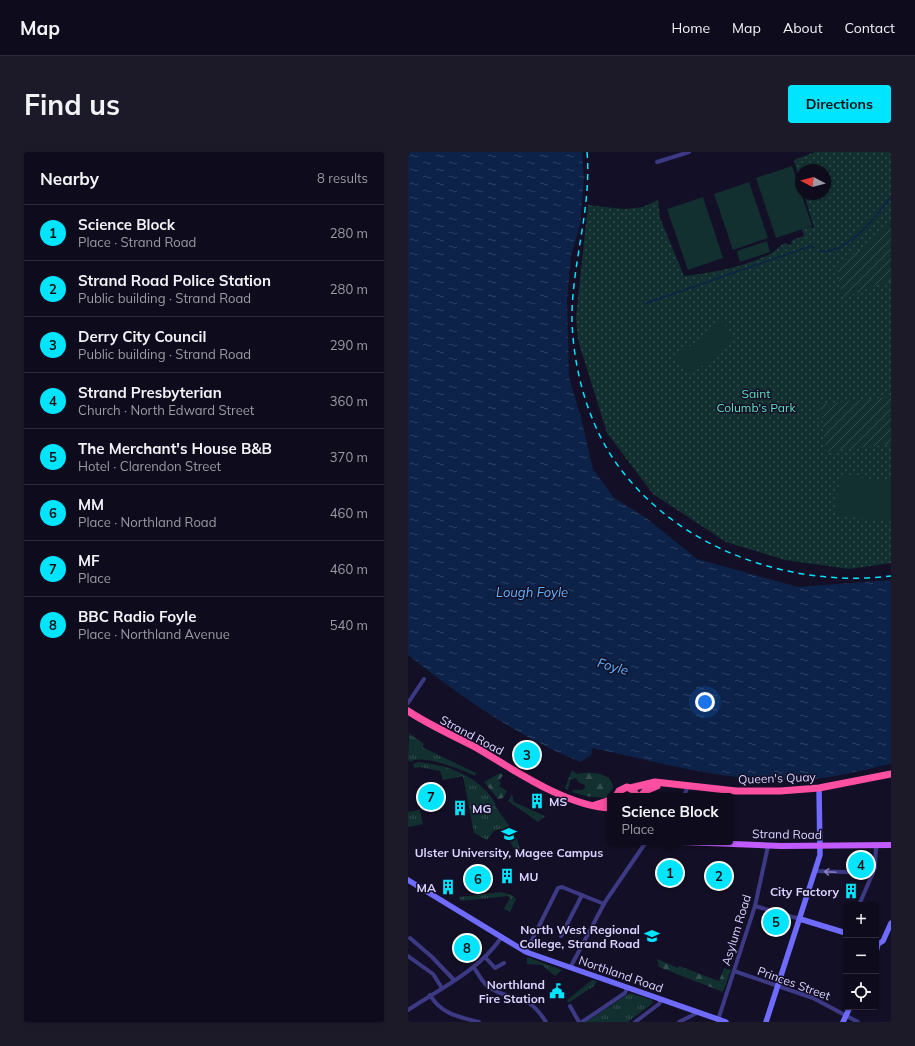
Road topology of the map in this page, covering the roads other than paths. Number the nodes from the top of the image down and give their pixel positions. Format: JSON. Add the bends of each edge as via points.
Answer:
{"nodes":[{"id":1,"x":689,"y":152,"type":"edge"},
{"id":2,"x":658,"y":162,"type":"dead end"},
{"id":3,"x":424,"y":679,"type":"dead end"},
{"id":4,"x":408,"y":703,"type":"edge"},
{"id":5,"x":408,"y":711,"type":"edge"},
{"id":6,"x":891,"y":774,"type":"edge"},
{"id":7,"x":663,"y":783,"type":"junction"},
{"id":8,"x":688,"y":786,"type":"junction"},
{"id":9,"x":630,"y":788,"type":"junction"},
{"id":10,"x":819,"y":788,"type":"junction"},
{"id":11,"x":618,"y":793,"type":"edge"},
{"id":12,"x":636,"y":793,"type":"edge"},
{"id":13,"x":644,"y":793,"type":"edge"},
{"id":14,"x":685,"y":793,"type":"edge"},
{"id":15,"x":607,"y":801,"type":"edge"},
{"id":16,"x":593,"y":805,"type":"junction"},
{"id":17,"x":607,"y":807,"type":"edge"},
{"id":18,"x":733,"y":844,"type":"edge"},
{"id":19,"x":644,"y":845,"type":"edge"},
{"id":20,"x":891,"y":845,"type":"edge"},
{"id":21,"x":768,"y":846,"type":"junction"},
{"id":22,"x":820,"y":846,"type":"junction"},
{"id":23,"x":876,"y":846,"type":"junction"},
{"id":24,"x":815,"y":871,"type":"junction"},
{"id":25,"x":873,"y":873,"type":"junction"},
{"id":26,"x":408,"y":882,"type":"edge"},
{"id":27,"x":582,"y":895,"type":"junction"},
{"id":28,"x":859,"y":902,"type":"edge"},
{"id":29,"x":604,"y":904,"type":"junction"},
{"id":30,"x":755,"y":906,"type":"junction"},
{"id":31,"x":800,"y":919,"type":"junction"},
{"id":32,"x":891,"y":923,"type":"edge"},
{"id":33,"x":843,"y":932,"type":"edge"},
{"id":34,"x":561,"y":936,"type":"dead end"},
{"id":35,"x":410,"y":938,"type":"dead end"},
{"id":36,"x":501,"y":938,"type":"junction"},
{"id":37,"x":879,"y":943,"type":"edge"},
{"id":38,"x":526,"y":952,"type":"junction"},
{"id":39,"x":408,"y":956,"type":"edge"},
{"id":40,"x":485,"y":957,"type":"junction"},
{"id":41,"x":504,"y":963,"type":"dead end"},
{"id":42,"x":474,"y":968,"type":"junction"},
{"id":43,"x":570,"y":968,"type":"junction"},
{"id":44,"x":734,"y":971,"type":"junction"},
{"id":45,"x":454,"y":980,"type":"junction"},
{"id":46,"x":778,"y":986,"type":"junction"},
{"id":47,"x":442,"y":988,"type":"junction"},
{"id":48,"x":627,"y":988,"type":"junction"},
{"id":49,"x":430,"y":995,"type":"junction"},
{"id":50,"x":661,"y":1000,"type":"junction"},
{"id":51,"x":570,"y":1006,"type":"dead end"},
{"id":52,"x":408,"y":1010,"type":"edge"},
{"id":53,"x":849,"y":1010,"type":"edge"},
{"id":54,"x":697,"y":1013,"type":"junction"},
{"id":55,"x":847,"y":1015,"type":"junction"},
{"id":56,"x":718,"y":1020,"type":"junction"},
{"id":57,"x":478,"y":1022,"type":"edge"},
{"id":58,"x":546,"y":1022,"type":"edge"},
{"id":59,"x":579,"y":1022,"type":"edge"},
{"id":60,"x":582,"y":1022,"type":"edge"},
{"id":61,"x":635,"y":1022,"type":"edge"},
{"id":62,"x":679,"y":1022,"type":"edge"},
{"id":63,"x":726,"y":1022,"type":"edge"},
{"id":64,"x":766,"y":1022,"type":"edge"},
{"id":65,"x":843,"y":1022,"type":"edge"},
{"id":66,"x":858,"y":1022,"type":"edge"}],
"edges":[{"from":1,"to":2,"type":"street"},
{"from":3,"to":4,"type":"street"},
{"from":5,"to":16,"type":"highway","name":"Strand Road","via":[[532,781]]},
{"from":6,"to":10,"type":"highway","name":"Queen's Quay"},
{"from":7,"to":8,"type":"highway","name":"Queen's Quay"},
{"from":7,"to":9,"type":"highway","name":"Queen's Quay","via":[[655,782]]},
{"from":7,"to":13,"type":"highway"},
{"from":8,"to":10,"type":"highway","name":"Queen's Quay","via":[[736,791]]},
{"from":8,"to":14,"type":"street"},
{"from":9,"to":11,"type":"highway","name":"Queen's Quay","via":[[621,789]]},
{"from":9,"to":12,"type":"highway"},
{"from":10,"to":22,"type":"main road"},
{"from":15,"to":16,"type":"highway"},
{"from":16,"to":17,"type":"highway","name":"Strand Road"},
{"from":18,"to":21,"type":"main road","name":"Strand Road"},
{"from":19,"to":29,"type":"street"},
{"from":20,"to":23,"type":"main road","name":"Strand Road"},
{"from":21,"to":22,"type":"main road","name":"Strand Road"},
{"from":21,"to":30,"type":"street","name":"Asylum Road"},
{"from":22,"to":23,"type":"main road","name":"Strand Road"},
{"from":22,"to":24,"type":"main road"},
{"from":23,"to":25,"type":"street"},
{"from":25,"to":24,"type":"street","one_way":true},
{"from":24,"to":31,"type":"main road"},
{"from":25,"to":28,"type":"street"},
{"from":26,"to":36,"type":"main road","name":"Northland Road"},
{"from":27,"to":29,"type":"street"},
{"from":27,"to":34,"type":"street"},
{"from":27,"to":38,"type":"street","via":[[562,887],[558,888]]},
{"from":29,"to":43,"type":"street"},
{"from":30,"to":31,"type":"street"},
{"from":30,"to":44,"type":"street","name":"Asylum Road"},
{"from":31,"to":33,"type":"main road"},
{"from":31,"to":46,"type":"main road"},
{"from":32,"to":37,"type":"main road","via":[[883,941]]},
{"from":35,"to":45,"type":"street"},
{"from":36,"to":38,"type":"main road","name":"Northland Road"},
{"from":36,"to":40,"type":"street"},
{"from":38,"to":43,"type":"main road","name":"Northland Road"},
{"from":39,"to":47,"type":"street","via":[[433,974]]},
{"from":40,"to":41,"type":"street","via":[[495,968]]},
{"from":40,"to":42,"type":"street"},
{"from":42,"to":45,"type":"street"},
{"from":42,"to":58,"type":"street","via":[[488,986],[496,992],[518,997],[530,1003],[536,1007]]},
{"from":43,"to":48,"type":"main road","name":"Northland Road"},
{"from":44,"to":46,"type":"street","name":"Princes Street"},
{"from":44,"to":56,"type":"street","name":"Asylum Road"},
{"from":45,"to":47,"type":"street"},
{"from":46,"to":55,"type":"street","name":"Princes Street","via":[[813,998]]},
{"from":46,"to":64,"type":"main road"},
{"from":47,"to":49,"type":"street"},
{"from":48,"to":50,"type":"main road","name":"Northland Road"},
{"from":48,"to":60,"type":"street","via":[[625,993]]},
{"from":49,"to":52,"type":"street"},
{"from":49,"to":57,"type":"street","via":[[447,1013]]},
{"from":50,"to":54,"type":"main road","name":"Northland Road"},
{"from":50,"to":61,"type":"street"},
{"from":51,"to":59,"type":"street"},
{"from":53,"to":55,"type":"main road"},
{"from":54,"to":56,"type":"main road","name":"Northland Road"},
{"from":54,"to":62,"type":"street"},
{"from":55,"to":65,"type":"main road"},
{"from":55,"to":66,"type":"street","name":"Princes Street"},
{"from":56,"to":63,"type":"main road","name":"Northland Road"}]}
